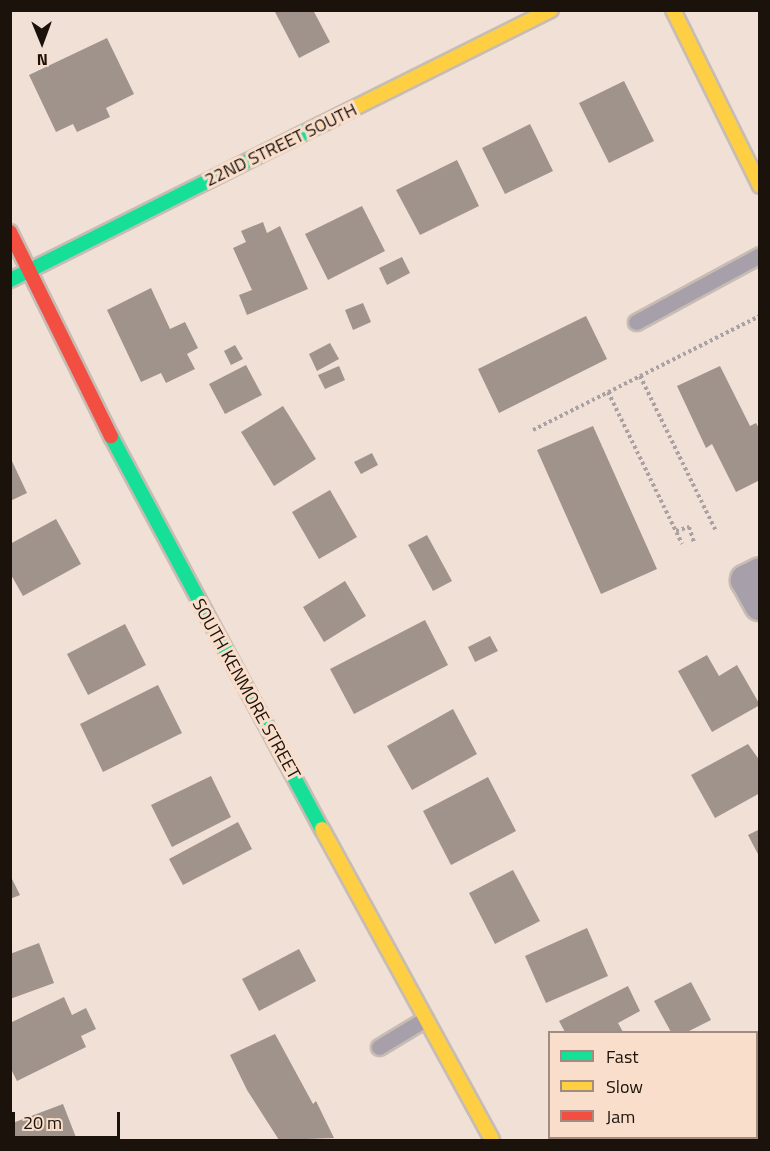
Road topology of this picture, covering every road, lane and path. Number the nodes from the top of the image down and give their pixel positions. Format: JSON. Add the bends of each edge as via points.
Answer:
{"nodes":[{"id":1,"x":551,"y":10,"type":"edge"},
{"id":2,"x":673,"y":10,"type":"edge"},
{"id":3,"x":759,"y":186,"type":"edge"},
{"id":4,"x":10,"y":232,"type":"edge"},
{"id":5,"x":759,"y":255,"type":"edge"},
{"id":6,"x":29,"y":270,"type":"junction"},
{"id":7,"x":10,"y":280,"type":"edge"},
{"id":8,"x":759,"y":316,"type":"edge"},
{"id":9,"x":636,"y":322,"type":"dead end"},
{"id":10,"x":640,"y":376,"type":"junction"},
{"id":11,"x":608,"y":392,"type":"junction"},
{"id":12,"x":533,"y":430,"type":"dead end"},
{"id":13,"x":676,"y":531,"type":"junction"},
{"id":14,"x":716,"y":531,"type":"dead end"},
{"id":15,"x":694,"y":542,"type":"dead end"},
{"id":16,"x":682,"y":544,"type":"dead end"},
{"id":17,"x":425,"y":1019,"type":"junction"},
{"id":18,"x":379,"y":1047,"type":"dead end"},
{"id":19,"x":492,"y":1140,"type":"edge"}],
"edges":[{"from":1,"to":6,"type":"street","name":"22ND STREET SOUTH"},
{"from":2,"to":3,"type":"street"},
{"from":4,"to":6,"type":"street","name":"SOUTH KENMORE STREET"},
{"from":5,"to":9,"type":"lane"},
{"from":6,"to":7,"type":"street","name":"22ND STREET SOUTH"},
{"from":6,"to":17,"type":"street","name":"SOUTH KENMORE STREET","via":[[141,497]]},
{"from":8,"to":10,"type":"path"},
{"from":10,"to":11,"type":"path"},
{"from":10,"to":14,"type":"path"},
{"from":11,"to":12,"type":"path"},
{"from":11,"to":13,"type":"path"},
{"from":13,"to":15,"type":"path","via":[[689,527]]},
{"from":13,"to":16,"type":"path"},
{"from":17,"to":18,"type":"lane"},
{"from":17,"to":19,"type":"street","name":"SOUTH KENMORE STREET"}]}
